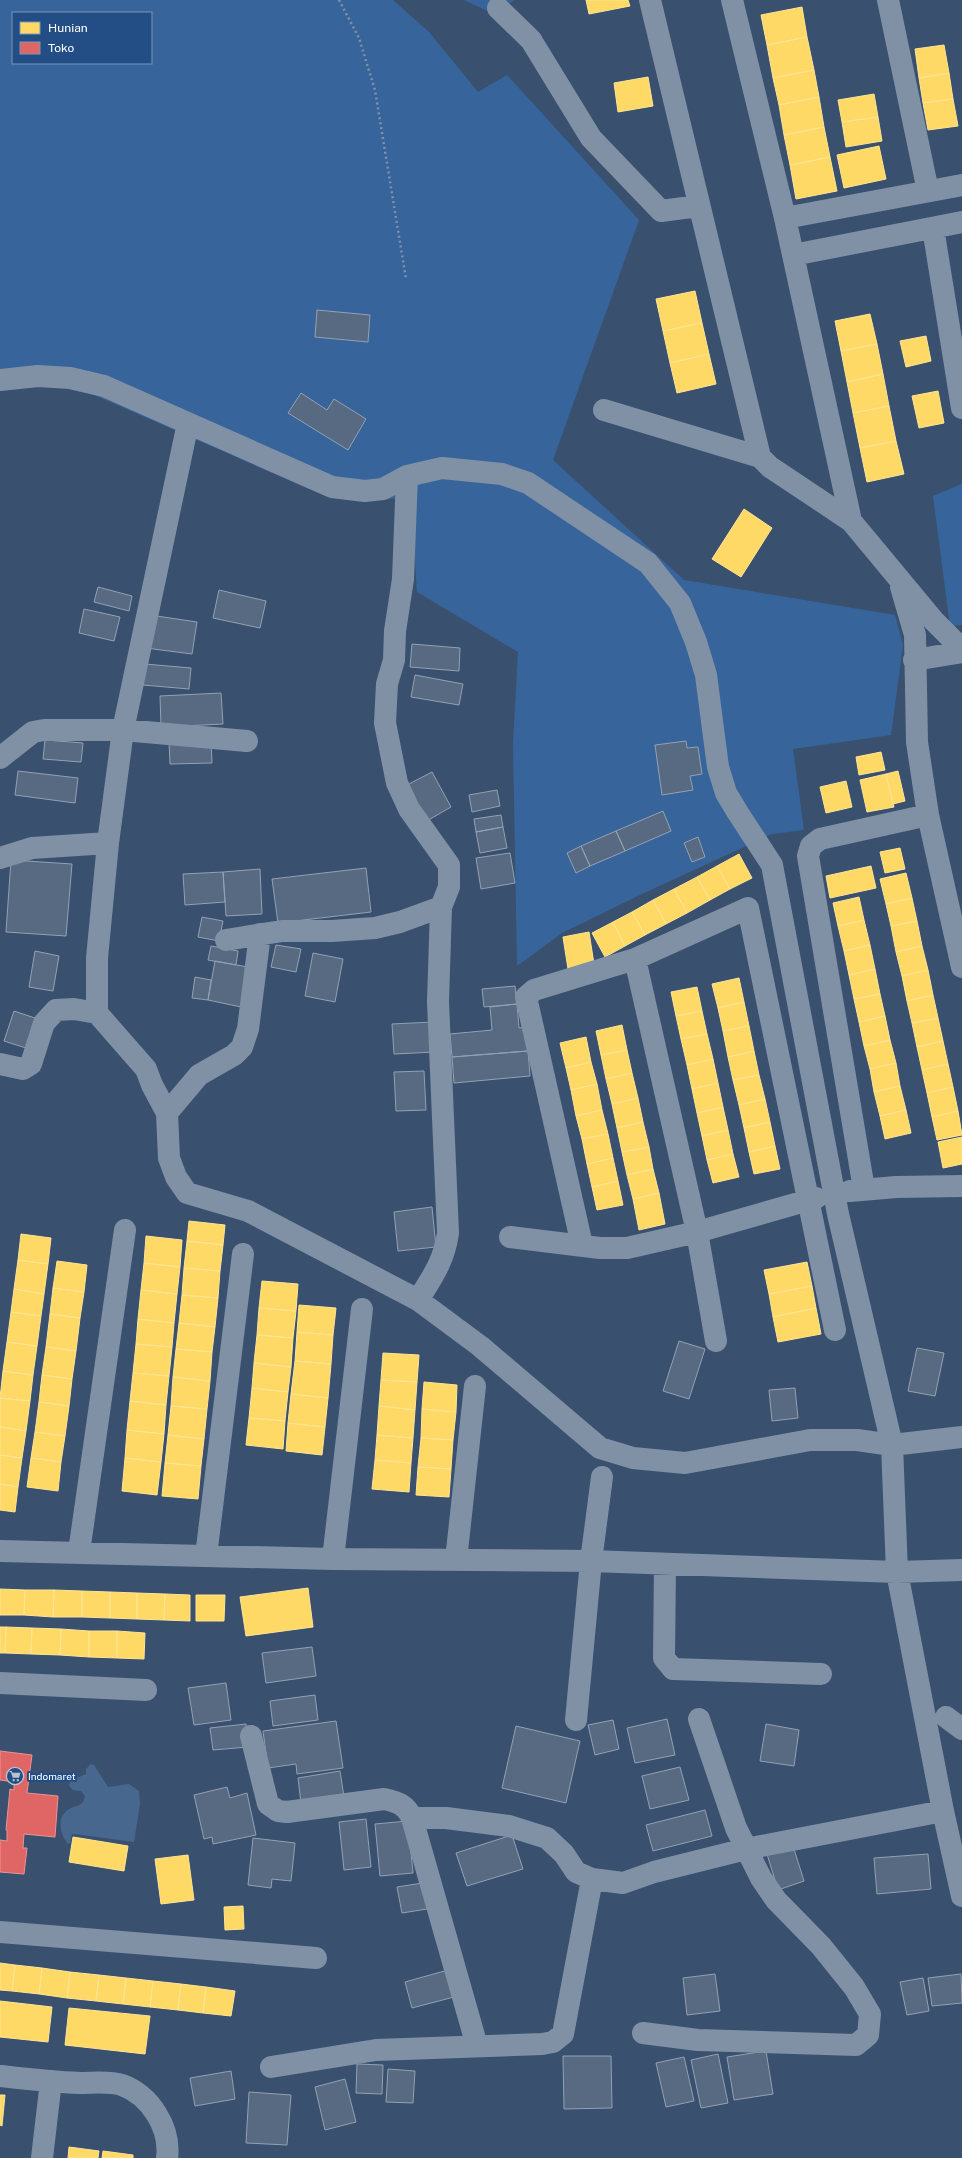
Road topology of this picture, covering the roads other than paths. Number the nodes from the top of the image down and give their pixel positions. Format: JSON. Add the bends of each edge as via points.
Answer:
{"nodes":[{"id":1,"x":650,"y":0,"type":"edge"},
{"id":2,"x":732,"y":0,"type":"edge"},
{"id":3,"x":888,"y":0,"type":"edge"},
{"id":4,"x":498,"y":8,"type":"dead end"},
{"id":5,"x":962,"y":185,"type":"edge"},
{"id":6,"x":928,"y":192,"type":"junction"},
{"id":7,"x":699,"y":206,"type":"junction"},
{"id":8,"x":785,"y":218,"type":"junction"},
{"id":9,"x":962,"y":222,"type":"edge"},
{"id":10,"x":932,"y":228,"type":"junction"},
{"id":11,"x":793,"y":255,"type":"junction"},
{"id":12,"x":0,"y":380,"type":"edge"},
{"id":13,"x":962,"y":408,"type":"edge"},
{"id":14,"x":604,"y":410,"type":"dead end"},
{"id":15,"x":188,"y":423,"type":"junction"},
{"id":16,"x":760,"y":457,"type":"junction"},
{"id":17,"x":407,"y":476,"type":"junction"},
{"id":18,"x":851,"y":521,"type":"junction"},
{"id":19,"x":898,"y":577,"type":"junction"},
{"id":20,"x":962,"y":649,"type":"edge"},
{"id":21,"x":962,"y":652,"type":"edge"},
{"id":22,"x":914,"y":660,"type":"junction"},
{"id":23,"x":123,"y":730,"type":"junction"},
{"id":24,"x":247,"y":741,"type":"dead end"},
{"id":25,"x":0,"y":758,"type":"edge"},
{"id":26,"x":928,"y":815,"type":"junction"},
{"id":27,"x":108,"y":843,"type":"junction"},
{"id":28,"x":0,"y":858,"type":"edge"},
{"id":29,"x":441,"y":907,"type":"junction"},
{"id":30,"x":260,"y":934,"type":"junction"},
{"id":31,"x":226,"y":940,"type":"dead end"},
{"id":32,"x":634,"y":959,"type":"junction"},
{"id":33,"x":962,"y":967,"type":"edge"},
{"id":34,"x":97,"y":1013,"type":"junction"},
{"id":35,"x":0,"y":1064,"type":"edge"},
{"id":36,"x":167,"y":1113,"type":"junction"},
{"id":37,"x":962,"y":1186,"type":"edge"},
{"id":38,"x":812,"y":1198,"type":"junction"},
{"id":39,"x":125,"y":1230,"type":"dead end"},
{"id":40,"x":697,"y":1232,"type":"junction"},
{"id":41,"x":510,"y":1237,"type":"dead end"},
{"id":42,"x":582,"y":1245,"type":"junction"},
{"id":43,"x":243,"y":1254,"type":"dead end"},
{"id":44,"x":418,"y":1300,"type":"junction"},
{"id":45,"x":362,"y":1309,"type":"dead end"},
{"id":46,"x":835,"y":1330,"type":"dead end"},
{"id":47,"x":716,"y":1341,"type":"dead end"},
{"id":48,"x":475,"y":1386,"type":"dead end"},
{"id":49,"x":962,"y":1437,"type":"edge"},
{"id":50,"x":892,"y":1445,"type":"junction"},
{"id":51,"x":602,"y":1477,"type":"dead end"},
{"id":52,"x":0,"y":1551,"type":"edge"},
{"id":53,"x":79,"y":1552,"type":"junction"},
{"id":54,"x":206,"y":1556,"type":"junction"},
{"id":55,"x":333,"y":1559,"type":"junction"},
{"id":56,"x":456,"y":1560,"type":"junction"},
{"id":57,"x":591,"y":1561,"type":"junction"},
{"id":58,"x":665,"y":1565,"type":"junction"},
{"id":59,"x":962,"y":1570,"type":"edge"},
{"id":60,"x":898,"y":1572,"type":"junction"},
{"id":61,"x":821,"y":1674,"type":"dead end"},
{"id":62,"x":0,"y":1683,"type":"edge"},
{"id":63,"x":146,"y":1690,"type":"dead end"},
{"id":64,"x":699,"y":1719,"type":"dead end"},
{"id":65,"x":576,"y":1720,"type":"dead end"},
{"id":66,"x":250,"y":1736,"type":"dead end"},
{"id":67,"x":943,"y":1811,"type":"junction"},
{"id":68,"x":412,"y":1818,"type":"junction"},
{"id":69,"x":746,"y":1849,"type":"junction"},
{"id":70,"x":592,"y":1879,"type":"junction"},
{"id":71,"x":962,"y":1896,"type":"edge"},
{"id":72,"x":0,"y":1932,"type":"edge"},
{"id":73,"x":316,"y":1958,"type":"dead end"},
{"id":74,"x":643,"y":2033,"type":"dead end"},
{"id":75,"x":477,"y":2046,"type":"junction"},
{"id":76,"x":271,"y":2068,"type":"dead end"},
{"id":77,"x":1,"y":2076,"type":"edge"},
{"id":78,"x":51,"y":2081,"type":"junction"},
{"id":79,"x":42,"y":2158,"type":"edge"},
{"id":80,"x":167,"y":2158,"type":"edge"}],
"edges":[{"from":1,"to":7,"type":"street"},
{"from":2,"to":8,"type":"street"},
{"from":3,"to":6,"type":"street"},
{"from":4,"to":7,"type":"street","via":[[531,40],[591,138],[661,212]]},
{"from":5,"to":6,"type":"street"},
{"from":6,"to":8,"type":"street"},
{"from":7,"to":16,"type":"street"},
{"from":8,"to":11,"type":"street"},
{"from":9,"to":10,"type":"street"},
{"from":10,"to":11,"type":"street"},
{"from":10,"to":13,"type":"street"},
{"from":11,"to":18,"type":"street"},
{"from":12,"to":15,"type":"street","via":[[38,376],[70,378],[104,386]]},
{"from":14,"to":16,"type":"street"},
{"from":15,"to":17,"type":"street","via":[[332,487],[365,491],[383,489]]},
{"from":15,"to":23,"type":"street"},
{"from":16,"to":18,"type":"street"},
{"from":17,"to":29,"type":"street","via":[[404,579],[395,631],[394,660],[388,684],[385,723],[393,768],[403,796],[409,809],[449,865],[449,887]]},
{"from":17,"to":50,"type":"street","via":[[442,468],[502,474],[528,484],[648,563],[680,603],[706,675],[718,767],[726,793],[772,865],[838,1214]]},
{"from":18,"to":19,"type":"street"},
{"from":19,"to":20,"type":"street","via":[[934,621]]},
{"from":19,"to":22,"type":"street","via":[[915,635]]},
{"from":21,"to":22,"type":"street"},
{"from":22,"to":26,"type":"street","via":[[917,742]]},
{"from":23,"to":24,"type":"street"},
{"from":23,"to":25,"type":"street","via":[[33,732]]},
{"from":23,"to":27,"type":"street"},
{"from":26,"to":33,"type":"street"},
{"from":26,"to":37,"type":"street","via":[[820,839],[811,846],[808,856],[857,1190]]},
{"from":27,"to":28,"type":"street","via":[[32,848]]},
{"from":27,"to":34,"type":"street","via":[[97,958]]},
{"from":29,"to":30,"type":"street","via":[[375,928]]},
{"from":29,"to":44,"type":"street","via":[[438,1002],[448,1233],[446,1250],[438,1268]]},
{"from":30,"to":31,"type":"street"},
{"from":30,"to":36,"type":"street","via":[[248,1029],[242,1047],[234,1055],[199,1075]]},
{"from":32,"to":38,"type":"street","via":[[748,908]]},
{"from":32,"to":40,"type":"street"},
{"from":32,"to":42,"type":"street","via":[[534,990],[526,997]]},
{"from":34,"to":35,"type":"street","via":[[74,1009],[56,1010],[44,1023],[31,1064],[23,1069]]},
{"from":34,"to":36,"type":"street","via":[[146,1069]]},
{"from":36,"to":44,"type":"street","via":[[169,1158],[176,1177],[187,1193],[248,1211]]},
{"from":38,"to":40,"type":"street"},
{"from":38,"to":46,"type":"street"},
{"from":39,"to":53,"type":"street"},
{"from":40,"to":42,"type":"street","via":[[627,1248]]},
{"from":40,"to":47,"type":"street"},
{"from":41,"to":42,"type":"street"},
{"from":43,"to":54,"type":"street"},
{"from":44,"to":50,"type":"street","via":[[480,1346],[600,1448],[633,1458],[685,1464],[810,1440],[857,1440]]},
{"from":45,"to":55,"type":"street"},
{"from":48,"to":56,"type":"street"},
{"from":49,"to":50,"type":"street"},
{"from":50,"to":60,"type":"street"},
{"from":51,"to":57,"type":"street"},
{"from":52,"to":53,"type":"street"},
{"from":53,"to":54,"type":"street"},
{"from":54,"to":55,"type":"street"},
{"from":55,"to":56,"type":"street"},
{"from":56,"to":57,"type":"street"},
{"from":57,"to":58,"type":"street"},
{"from":57,"to":65,"type":"street"},
{"from":58,"to":60,"type":"street"},
{"from":58,"to":61,"type":"street","via":[[664,1658],[673,1669]]},
{"from":59,"to":60,"type":"street"},
{"from":60,"to":67,"type":"street"},
{"from":62,"to":63,"type":"street"},
{"from":64,"to":69,"type":"street","via":[[736,1828]]},
{"from":66,"to":68,"type":"street","via":[[268,1804],[278,1811],[287,1812],[384,1798],[408,1808]]},
{"from":67,"to":69,"type":"street"},
{"from":67,"to":71,"type":"street"},
{"from":68,"to":70,"type":"street","via":[[446,1818],[509,1826],[547,1838],[564,1854],[576,1872]]},
{"from":68,"to":75,"type":"street"},
{"from":69,"to":70,"type":"street","via":[[654,1872],[623,1883]]},
{"from":69,"to":74,"type":"street","via":[[776,1900],[821,1946],[854,1987],[870,2014],[868,2035],[856,2045],[698,2040]]},
{"from":70,"to":75,"type":"street","via":[[563,2034],[553,2042],[542,2044]]},
{"from":72,"to":73,"type":"street"},
{"from":75,"to":76,"type":"street","via":[[376,2050]]},
{"from":77,"to":78,"type":"street"},
{"from":78,"to":79,"type":"street"},
{"from":78,"to":80,"type":"street","via":[[120,2084],[138,2092],[152,2107],[163,2126]]}]}
